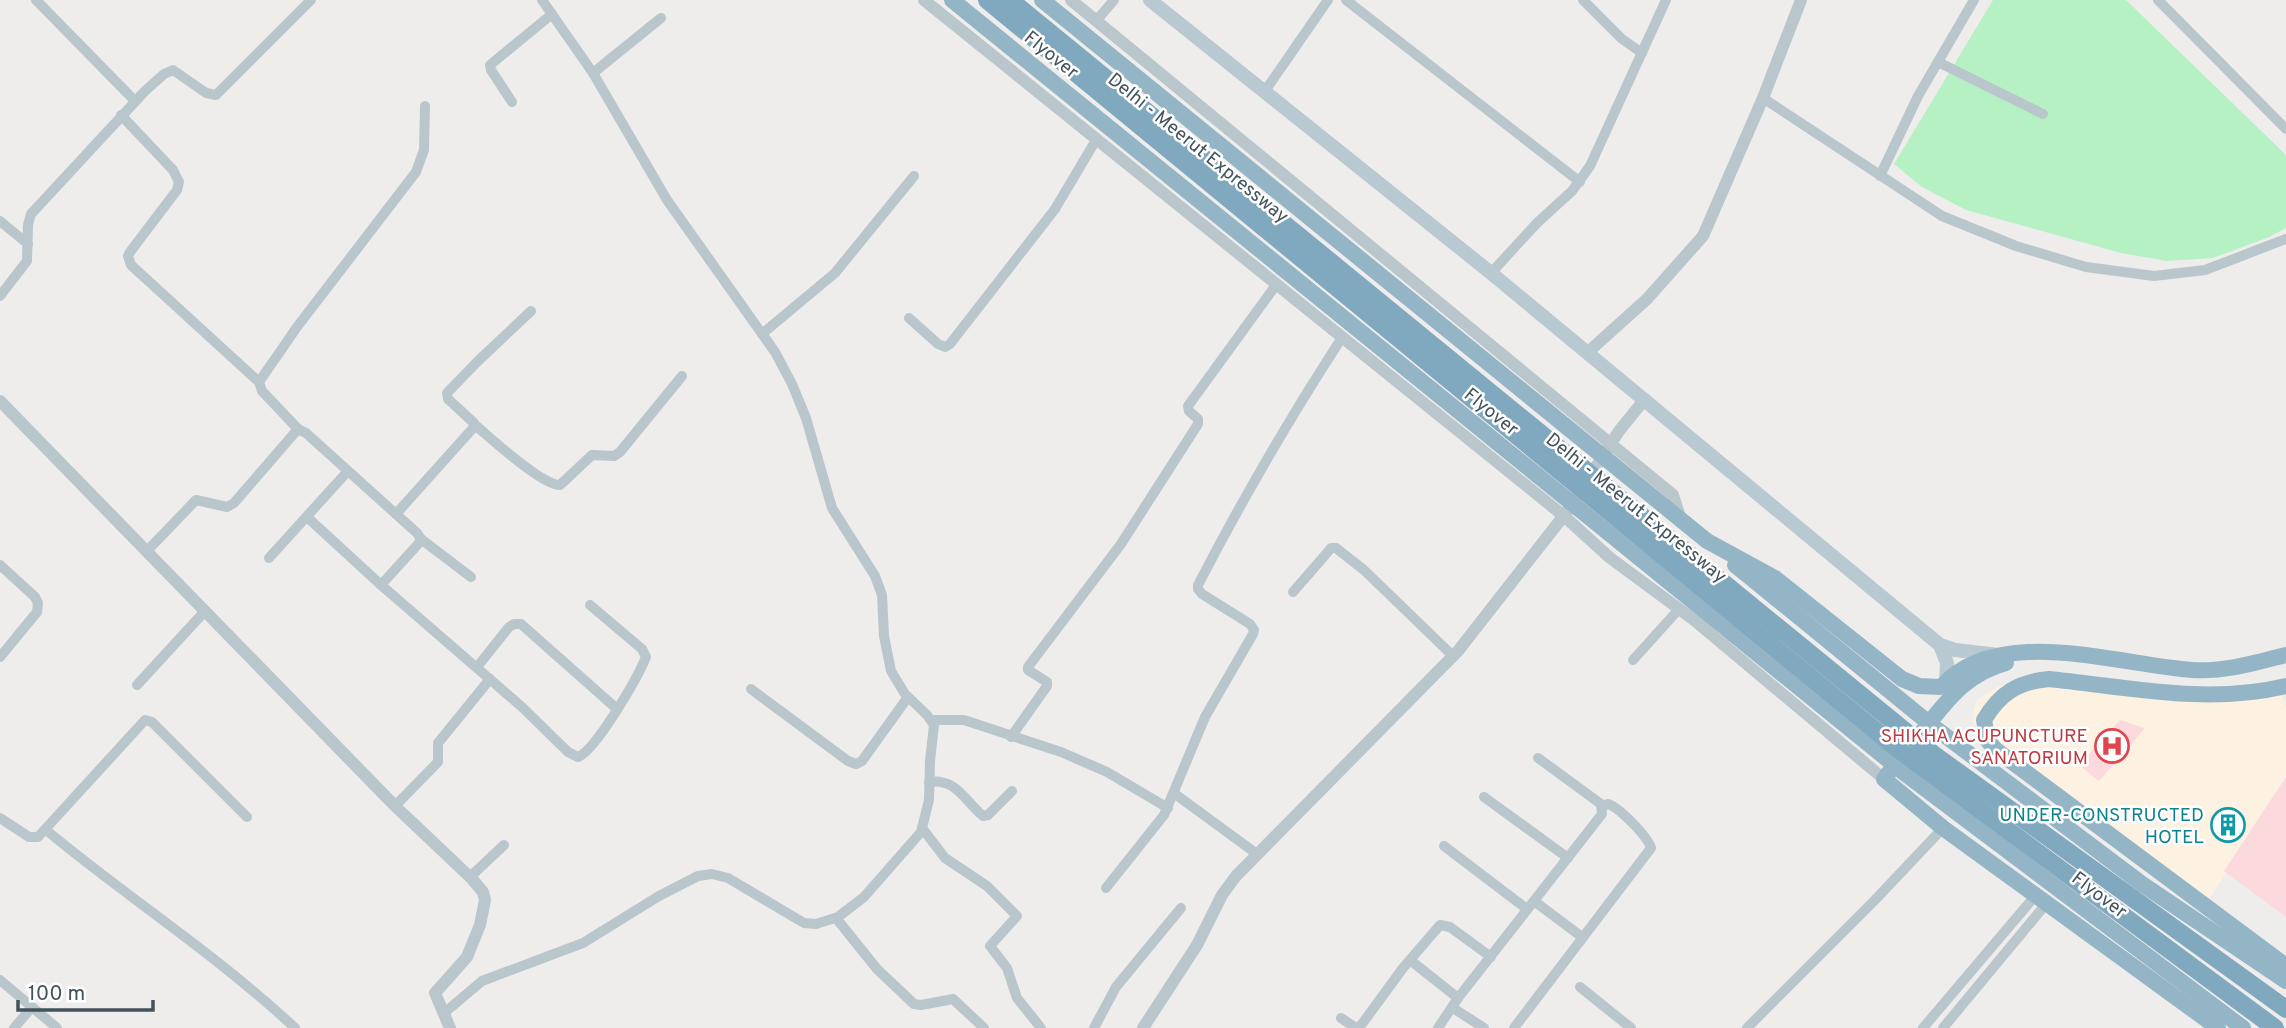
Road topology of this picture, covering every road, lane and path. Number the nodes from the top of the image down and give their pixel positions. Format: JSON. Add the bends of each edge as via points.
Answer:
{"nodes":[{"id":1,"x":37,"y":0,"type":"edge"},
{"id":2,"x":311,"y":0,"type":"edge"},
{"id":3,"x":542,"y":0,"type":"edge"},
{"id":4,"x":923,"y":0,"type":"edge"},
{"id":5,"x":952,"y":0,"type":"edge"},
{"id":6,"x":987,"y":0,"type":"edge"},
{"id":7,"x":1010,"y":0,"type":"edge"},
{"id":8,"x":1042,"y":0,"type":"edge"},
{"id":9,"x":1070,"y":0,"type":"edge"},
{"id":10,"x":1114,"y":0,"type":"edge"},
{"id":11,"x":1150,"y":0,"type":"edge"},
{"id":12,"x":1328,"y":0,"type":"edge"},
{"id":13,"x":1346,"y":0,"type":"edge"},
{"id":14,"x":1583,"y":0,"type":"edge"},
{"id":15,"x":1666,"y":0,"type":"edge"},
{"id":16,"x":1801,"y":0,"type":"edge"},
{"id":17,"x":1974,"y":0,"type":"edge"},
{"id":18,"x":2158,"y":0,"type":"edge"},
{"id":19,"x":552,"y":14,"type":"junction"},
{"id":20,"x":661,"y":18,"type":"dead end"},
{"id":21,"x":1096,"y":21,"type":"junction"},
{"id":22,"x":1642,"y":53,"type":"junction"},
{"id":23,"x":1938,"y":62,"type":"junction"},
{"id":24,"x":593,"y":74,"type":"junction"},
{"id":25,"x":1265,"y":91,"type":"junction"},
{"id":26,"x":1763,"y":99,"type":"junction"},
{"id":27,"x":135,"y":101,"type":"junction"},
{"id":28,"x":512,"y":102,"type":"dead end"},
{"id":29,"x":425,"y":106,"type":"dead end"},
{"id":30,"x":1210,"y":114,"type":"junction"},
{"id":31,"x":2043,"y":114,"type":"dead end"},
{"id":32,"x":121,"y":115,"type":"junction"},
{"id":33,"x":2286,"y":129,"type":"edge"},
{"id":34,"x":1231,"y":131,"type":"junction"},
{"id":35,"x":1096,"y":140,"type":"junction"},
{"id":36,"x":1170,"y":141,"type":"junction"},
{"id":37,"x":914,"y":176,"type":"dead end"},
{"id":38,"x":1880,"y":176,"type":"junction"},
{"id":39,"x":1580,"y":182,"type":"junction"},
{"id":40,"x":1152,"y":185,"type":"junction"},
{"id":41,"x":1173,"y":202,"type":"junction"},
{"id":42,"x":0,"y":221,"type":"edge"},
{"id":43,"x":2286,"y":239,"type":"edge"},
{"id":44,"x":28,"y":244,"type":"junction"},
{"id":45,"x":1491,"y":273,"type":"junction"},
{"id":46,"x":1276,"y":285,"type":"junction"},
{"id":47,"x":0,"y":296,"type":"edge"},
{"id":48,"x":531,"y":312,"type":"dead end"},
{"id":49,"x":909,"y":318,"type":"dead end"},
{"id":50,"x":762,"y":334,"type":"junction"},
{"id":51,"x":1341,"y":339,"type":"junction"},
{"id":52,"x":1587,"y":353,"type":"junction"},
{"id":53,"x":682,"y":376,"type":"dead end"},
{"id":54,"x":258,"y":383,"type":"junction"},
{"id":55,"x":1645,"y":399,"type":"junction"},
{"id":56,"x":0,"y":401,"type":"edge"},
{"id":57,"x":475,"y":425,"type":"junction"},
{"id":58,"x":298,"y":429,"type":"junction"},
{"id":59,"x":347,"y":472,"type":"junction"},
{"id":60,"x":396,"y":514,"type":"junction"},
{"id":61,"x":1563,"y":516,"type":"junction"},
{"id":62,"x":307,"y":517,"type":"junction"},
{"id":63,"x":1681,"y":520,"type":"junction"},
{"id":64,"x":421,"y":539,"type":"junction"},
{"id":65,"x":1707,"y":541,"type":"junction"},
{"id":66,"x":146,"y":552,"type":"junction"},
{"id":67,"x":269,"y":558,"type":"dead end"},
{"id":68,"x":0,"y":564,"type":"edge"},
{"id":69,"x":471,"y":578,"type":"dead end"},
{"id":70,"x":381,"y":585,"type":"junction"},
{"id":71,"x":1293,"y":592,"type":"dead end"},
{"id":72,"x":590,"y":605,"type":"dead end"},
{"id":73,"x":1679,"y":609,"type":"junction"},
{"id":74,"x":205,"y":611,"type":"junction"},
{"id":75,"x":1940,"y":645,"type":"junction"},
{"id":76,"x":2091,"y":655,"type":"junction"},
{"id":77,"x":2286,"y":655,"type":"edge"},
{"id":78,"x":1453,"y":656,"type":"junction"},
{"id":79,"x":0,"y":657,"type":"edge"},
{"id":80,"x":1633,"y":660,"type":"dead end"},
{"id":81,"x":1999,"y":660,"type":"junction"},
{"id":82,"x":477,"y":667,"type":"junction"},
{"id":83,"x":490,"y":679,"type":"junction"},
{"id":84,"x":2086,"y":682,"type":"junction"},
{"id":85,"x":137,"y":685,"type":"dead end"},
{"id":86,"x":1944,"y":685,"type":"junction"},
{"id":87,"x":2286,"y":686,"type":"edge"},
{"id":88,"x":751,"y":689,"type":"dead end"},
{"id":89,"x":908,"y":697,"type":"junction"},
{"id":90,"x":617,"y":709,"type":"junction"},
{"id":91,"x":933,"y":720,"type":"junction"},
{"id":92,"x":1011,"y":737,"type":"junction"},
{"id":93,"x":1910,"y":747,"type":"junction"},
{"id":94,"x":1538,"y":758,"type":"dead end"},
{"id":95,"x":1884,"y":779,"type":"junction"},
{"id":96,"x":929,"y":782,"type":"junction"},
{"id":97,"x":1012,"y":791,"type":"dead end"},
{"id":98,"x":1175,"y":793,"type":"junction"},
{"id":99,"x":1484,"y":797,"type":"dead end"},
{"id":100,"x":395,"y":806,"type":"junction"},
{"id":101,"x":1602,"y":806,"type":"junction"},
{"id":102,"x":1168,"y":808,"type":"junction"},
{"id":103,"x":247,"y":817,"type":"dead end"},
{"id":104,"x":0,"y":818,"type":"edge"},
{"id":105,"x":922,"y":828,"type":"junction"},
{"id":106,"x":1943,"y":828,"type":"junction"},
{"id":107,"x":46,"y":830,"type":"junction"},
{"id":108,"x":504,"y":845,"type":"dead end"},
{"id":109,"x":1444,"y":846,"type":"dead end"},
{"id":110,"x":1257,"y":853,"type":"junction"},
{"id":111,"x":1568,"y":858,"type":"junction"},
{"id":112,"x":470,"y":877,"type":"junction"},
{"id":113,"x":1106,"y":888,"type":"dead end"},
{"id":114,"x":2041,"y":900,"type":"junction"},
{"id":115,"x":1530,"y":905,"type":"junction"},
{"id":116,"x":1181,"y":908,"type":"dead end"},
{"id":117,"x":836,"y":918,"type":"junction"},
{"id":118,"x":1582,"y":937,"type":"junction"},
{"id":119,"x":1490,"y":957,"type":"junction"},
{"id":120,"x":1410,"y":960,"type":"junction"},
{"id":121,"x":2286,"y":966,"type":"edge"},
{"id":122,"x":1966,"y":977,"type":"junction"},
{"id":123,"x":0,"y":980,"type":"edge"},
{"id":124,"x":2286,"y":981,"type":"edge"},
{"id":125,"x":1580,"y":986,"type":"dead end"},
{"id":126,"x":1977,"y":987,"type":"junction"},
{"id":127,"x":1456,"y":1003,"type":"junction"},
{"id":128,"x":32,"y":1007,"type":"junction"},
{"id":129,"x":2286,"y":1009,"type":"edge"},
{"id":130,"x":443,"y":1014,"type":"junction"},
{"id":131,"x":1341,"y":1018,"type":"dead end"},
{"id":132,"x":14,"y":1028,"type":"edge"},
{"id":133,"x":57,"y":1028,"type":"edge"},
{"id":134,"x":295,"y":1028,"type":"edge"},
{"id":135,"x":450,"y":1028,"type":"edge"},
{"id":136,"x":984,"y":1028,"type":"edge"},
{"id":137,"x":1041,"y":1028,"type":"edge"},
{"id":138,"x":1094,"y":1028,"type":"edge"},
{"id":139,"x":1143,"y":1028,"type":"edge"},
{"id":140,"x":1358,"y":1028,"type":"edge"},
{"id":141,"x":1438,"y":1028,"type":"edge"},
{"id":142,"x":1484,"y":1028,"type":"edge"},
{"id":143,"x":1514,"y":1028,"type":"edge"},
{"id":144,"x":1631,"y":1028,"type":"edge"},
{"id":145,"x":1747,"y":1028,"type":"edge"},
{"id":146,"x":1923,"y":1028,"type":"edge"},
{"id":147,"x":1943,"y":1028,"type":"edge"},
{"id":148,"x":2218,"y":1028,"type":"edge"},
{"id":149,"x":2243,"y":1028,"type":"edge"},
{"id":150,"x":2275,"y":1028,"type":"edge"}],
"edges":[{"from":1,"to":27,"type":"street"},
{"from":2,"to":27,"type":"street","via":[[216,95],[173,71]]},
{"from":3,"to":19,"type":"street"},
{"from":4,"to":35,"type":"street"},
{"from":5,"to":149,"type":"highway","name":"Flyover","via":[[1903,772]]},
{"from":6,"to":36,"type":"highway","name":"Delhi - Meerut Expressway"},
{"from":7,"to":36,"type":"highway","name":"Delhi - Meerut Expressway"},
{"from":8,"to":63,"type":"highway","name":"Flyover"},
{"from":9,"to":21,"type":"street"},
{"from":10,"to":21,"type":"street"},
{"from":11,"to":25,"type":"main road"},
{"from":12,"to":25,"type":"street"},
{"from":13,"to":39,"type":"street"},
{"from":14,"to":22,"type":"street"},
{"from":15,"to":22,"type":"street"},
{"from":16,"to":26,"type":"street"},
{"from":17,"to":23,"type":"street"},
{"from":18,"to":33,"type":"street"},
{"from":19,"to":24,"type":"street"},
{"from":19,"to":28,"type":"street","via":[[491,65]]},
{"from":20,"to":24,"type":"street"},
{"from":21,"to":30,"type":"street"},
{"from":22,"to":39,"type":"street"},
{"from":23,"to":31,"type":"street"},
{"from":23,"to":38,"type":"street"},
{"from":24,"to":50,"type":"street","via":[[667,200]]},
{"from":25,"to":45,"type":"main road"},
{"from":26,"to":38,"type":"street"},
{"from":26,"to":52,"type":"street","via":[[1695,247]]},
{"from":27,"to":32,"type":"street"},
{"from":29,"to":54,"type":"street","via":[[424,150],[416,172]]},
{"from":30,"to":34,"type":"street"},
{"from":30,"to":40,"type":"street"},
{"from":32,"to":44,"type":"street","via":[[31,214]]},
{"from":32,"to":54,"type":"street","via":[[178,181],[177,190],[130,252],[131,265]]},
{"from":34,"to":41,"type":"street"},
{"from":34,"to":63,"type":"street","via":[[1673,495]]},
{"from":35,"to":40,"type":"street"},
{"from":35,"to":49,"type":"street","via":[[1055,209],[950,344],[938,344]]},
{"from":36,"to":93,"type":"highway","name":"Delhi - Meerut Expressway"},
{"from":37,"to":50,"type":"street","via":[[835,272]]},
{"from":38,"to":43,"type":"street","via":[[1942,216],[2016,246],[2086,267],[2154,276],[2205,270]]},
{"from":39,"to":45,"type":"street"},
{"from":40,"to":41,"type":"street"},
{"from":41,"to":46,"type":"street"},
{"from":42,"to":44,"type":"street"},
{"from":44,"to":47,"type":"street","via":[[26,265]]},
{"from":45,"to":52,"type":"main road"},
{"from":46,"to":51,"type":"street"},
{"from":46,"to":92,"type":"street","via":[[1188,406],[1198,424],[1121,544],[1028,667],[1047,686]]},
{"from":48,"to":57,"type":"street","via":[[447,393]]},
{"from":50,"to":89,"type":"street","via":[[801,407],[832,508],[875,576],[882,595],[888,659],[896,682]]},
{"from":51,"to":61,"type":"street"},
{"from":51,"to":98,"type":"street","via":[[1263,464],[1198,585],[1202,594],[1254,630],[1205,717]]},
{"from":52,"to":55,"type":"main road"},
{"from":53,"to":57,"type":"street","via":[[620,452],[592,456],[559,485],[535,473]]},
{"from":54,"to":58,"type":"street"},
{"from":55,"to":61,"type":"street"},
{"from":55,"to":75,"type":"main road"},
{"from":56,"to":66,"type":"street"},
{"from":57,"to":60,"type":"street"},
{"from":58,"to":59,"type":"street"},
{"from":58,"to":66,"type":"street","via":[[234,503],[227,506],[196,500]]},
{"from":59,"to":60,"type":"street"},
{"from":59,"to":62,"type":"street"},
{"from":60,"to":64,"type":"street"},
{"from":61,"to":73,"type":"street"},
{"from":61,"to":78,"type":"street"},
{"from":62,"to":67,"type":"street"},
{"from":62,"to":70,"type":"street"},
{"from":63,"to":65,"type":"highway","name":"Flyover"},
{"from":64,"to":69,"type":"street"},
{"from":64,"to":70,"type":"street"},
{"from":65,"to":86,"type":"highway","via":[[1775,578],[1902,679],[1919,686]]},
{"from":65,"to":124,"type":"highway","name":"Flyover","via":[[1925,720],[2142,884]]},
{"from":66,"to":74,"type":"street"},
{"from":68,"to":79,"type":"street","via":[[38,603],[37,612]]},
{"from":70,"to":82,"type":"street"},
{"from":71,"to":78,"type":"street","via":[[1336,548]]},
{"from":72,"to":90,"type":"street","via":[[645,653],[643,665]]},
{"from":73,"to":80,"type":"street"},
{"from":73,"to":95,"type":"street"},
{"from":74,"to":85,"type":"street"},
{"from":74,"to":100,"type":"street"},
{"from":75,"to":81,"type":"main road"},
{"from":75,"to":86,"type":"main road","via":[[1947,663]]},
{"from":76,"to":77,"type":"highway","via":[[2191,670],[2215,670]]},
{"from":76,"to":81,"type":"highway","via":[[2048,653]]},
{"from":76,"to":84,"type":"highway","via":[[2072,657],[2066,663],[2067,675]]},
{"from":78,"to":110,"type":"street"},
{"from":81,"to":86,"type":"highway","via":[[1966,666]]},
{"from":81,"to":95,"type":"highway","via":[[1957,689]]},
{"from":82,"to":83,"type":"street"},
{"from":82,"to":90,"type":"street","via":[[509,627],[522,624]]},
{"from":83,"to":90,"type":"street","via":[[578,757],[586,753]]},
{"from":83,"to":100,"type":"street","via":[[438,743],[438,762]]},
{"from":84,"to":87,"type":"highway","via":[[2205,696]]},
{"from":84,"to":121,"type":"highway","via":[[2028,681],[2013,689],[1993,705],[1984,720],[1988,741]]},
{"from":88,"to":89,"type":"street","via":[[856,764]]},
{"from":89,"to":91,"type":"street"},
{"from":91,"to":92,"type":"street","via":[[964,719]]},
{"from":91,"to":96,"type":"street"},
{"from":92,"to":102,"type":"street","via":[[1096,767]]},
{"from":93,"to":129,"type":"highway","name":"Delhi - Meerut Expressway"},
{"from":93,"to":150,"type":"highway","name":"Delhi - Meerut Expressway"},
{"from":94,"to":101,"type":"street"},
{"from":95,"to":106,"type":"highway"},
{"from":96,"to":97,"type":"street","via":[[950,784],[983,816]]},
{"from":96,"to":105,"type":"street"},
{"from":98,"to":102,"type":"street"},
{"from":98,"to":110,"type":"street"},
{"from":99,"to":111,"type":"street"},
{"from":100,"to":112,"type":"street"},
{"from":101,"to":111,"type":"street","via":[[1602,814]]},
{"from":101,"to":118,"type":"street","via":[[1615,807],[1651,848]]},
{"from":102,"to":113,"type":"street"},
{"from":103,"to":107,"type":"street","via":[[165,734],[145,720]]},
{"from":104,"to":107,"type":"street","via":[[29,837]]},
{"from":105,"to":117,"type":"street","via":[[864,897]]},
{"from":105,"to":137,"type":"street","via":[[945,858],[980,881],[1017,916],[990,946],[1007,968],[1017,998]]},
{"from":106,"to":114,"type":"highway"},
{"from":106,"to":145,"type":"street"},
{"from":107,"to":134,"type":"street","via":[[107,881],[199,945]]},
{"from":108,"to":112,"type":"street"},
{"from":109,"to":115,"type":"street"},
{"from":110,"to":139,"type":"street","via":[[1227,887],[1197,945]]},
{"from":111,"to":115,"type":"street"},
{"from":112,"to":130,"type":"street","via":[[483,892],[485,904],[467,957],[435,993]]},
{"from":114,"to":122,"type":"street"},
{"from":114,"to":126,"type":"street"},
{"from":114,"to":148,"type":"highway"},
{"from":115,"to":118,"type":"street"},
{"from":115,"to":119,"type":"street"},
{"from":116,"to":138,"type":"street","via":[[1116,987]]},
{"from":117,"to":130,"type":"street","via":[[804,923],[728,878],[698,876],[583,943],[482,981]]},
{"from":117,"to":136,"type":"street","via":[[877,969],[914,1004],[953,999]]},
{"from":118,"to":143,"type":"street"},
{"from":119,"to":120,"type":"street","via":[[1445,924],[1435,929]]},
{"from":119,"to":127,"type":"street"},
{"from":120,"to":127,"type":"street"},
{"from":120,"to":140,"type":"street"},
{"from":122,"to":126,"type":"street"},
{"from":122,"to":146,"type":"street"},
{"from":123,"to":128,"type":"street"},
{"from":125,"to":144,"type":"street"},
{"from":126,"to":147,"type":"street"},
{"from":127,"to":141,"type":"street"},
{"from":127,"to":142,"type":"street"},
{"from":128,"to":132,"type":"street"},
{"from":128,"to":133,"type":"street"},
{"from":130,"to":135,"type":"street"},
{"from":131,"to":140,"type":"street"}]}
